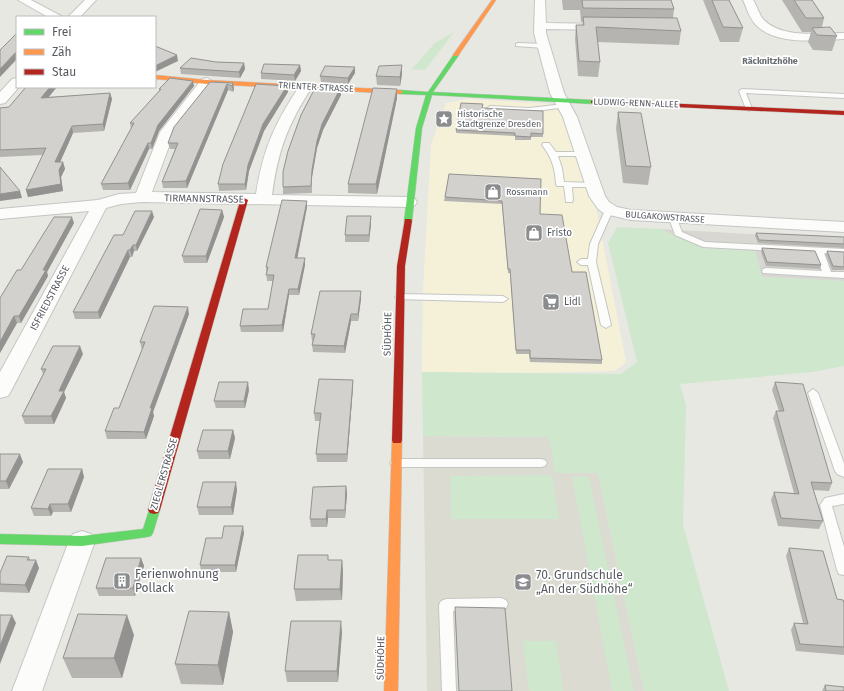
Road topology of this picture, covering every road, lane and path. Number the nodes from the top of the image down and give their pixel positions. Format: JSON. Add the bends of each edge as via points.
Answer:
{"nodes":[{"id":1,"x":23,"y":0,"type":"edge"},
{"id":2,"x":91,"y":0,"type":"edge"},
{"id":3,"x":494,"y":0,"type":"edge"},
{"id":4,"x":540,"y":0,"type":"edge"},
{"id":5,"x":748,"y":0,"type":"edge"},
{"id":6,"x":55,"y":16,"type":"edge"},
{"id":7,"x":75,"y":16,"type":"edge"},
{"id":8,"x":540,"y":26,"type":"junction"},
{"id":9,"x":617,"y":28,"type":"edge"},
{"id":10,"x":844,"y":36,"type":"edge"},
{"id":11,"x":518,"y":45,"type":"dead end"},
{"id":12,"x":544,"y":46,"type":"junction"},
{"id":13,"x":156,"y":77,"type":"edge"},
{"id":14,"x":207,"y":82,"type":"junction"},
{"id":15,"x":16,"y":83,"type":"edge"},
{"id":16,"x":306,"y":87,"type":"junction"},
{"id":17,"x":429,"y":94,"type":"junction"},
{"id":18,"x":844,"y":96,"type":"edge"},
{"id":19,"x":2,"y":99,"type":"edge"},
{"id":20,"x":562,"y":103,"type":"junction"},
{"id":21,"x":490,"y":108,"type":"edge"},
{"id":22,"x":749,"y":109,"type":"junction"},
{"id":23,"x":844,"y":113,"type":"edge"},
{"id":24,"x":546,"y":145,"type":"dead end"},
{"id":25,"x":555,"y":154,"type":"junction"},
{"id":26,"x":583,"y":154,"type":"junction"},
{"id":27,"x":568,"y":184,"type":"junction"},
{"id":28,"x":594,"y":185,"type":"junction"},
{"id":29,"x":142,"y":197,"type":"junction"},
{"id":30,"x":244,"y":200,"type":"junction"},
{"id":31,"x":263,"y":200,"type":"junction"},
{"id":32,"x":568,"y":200,"type":"dead end"},
{"id":33,"x":409,"y":202,"type":"junction"},
{"id":34,"x":100,"y":205,"type":"junction"},
{"id":35,"x":609,"y":210,"type":"junction"},
{"id":36,"x":0,"y":214,"type":"edge"},
{"id":37,"x":673,"y":218,"type":"junction"},
{"id":38,"x":844,"y":227,"type":"edge"},
{"id":39,"x":818,"y":250,"type":"junction"},
{"id":40,"x":844,"y":252,"type":"edge"},
{"id":41,"x":581,"y":262,"type":"dead end"},
{"id":42,"x":592,"y":262,"type":"junction"},
{"id":43,"x":766,"y":271,"type":"dead end"},
{"id":44,"x":828,"y":275,"type":"junction"},
{"id":45,"x":844,"y":276,"type":"edge"},
{"id":46,"x":400,"y":297,"type":"junction"},
{"id":47,"x":503,"y":299,"type":"dead end"},
{"id":48,"x":606,"y":325,"type":"dead end"},
{"id":49,"x":0,"y":391,"type":"edge"},
{"id":50,"x":813,"y":393,"type":"dead end"},
{"id":51,"x":396,"y":463,"type":"junction"},
{"id":52,"x":541,"y":463,"type":"dead end"},
{"id":53,"x":844,"y":473,"type":"edge"},
{"id":54,"x":844,"y":499,"type":"edge"},
{"id":55,"x":0,"y":539,"type":"edge"},
{"id":56,"x":82,"y":540,"type":"junction"},
{"id":57,"x":844,"y":570,"type":"edge"},
{"id":58,"x":501,"y":604,"type":"dead end"},
{"id":59,"x":26,"y":691,"type":"edge"},
{"id":60,"x":391,"y":691,"type":"edge"},
{"id":61,"x":449,"y":691,"type":"edge"}],
"edges":[{"from":1,"to":6,"type":"street"},
{"from":2,"to":7,"type":"street"},
{"from":3,"to":17,"type":"street","name":"SÜDHÖHE"},
{"from":4,"to":8,"type":"street"},
{"from":5,"to":10,"type":"street","via":[[760,23],[771,30],[787,34]]},
{"from":8,"to":9,"type":"street"},
{"from":8,"to":12,"type":"street"},
{"from":11,"to":12,"type":"lane"},
{"from":12,"to":20,"type":"street"},
{"from":13,"to":14,"type":"street","name":"TRIENTER STRASSE"},
{"from":14,"to":16,"type":"street","name":"TRIENTER STRASSE"},
{"from":14,"to":29,"type":"street","via":[[166,132]]},
{"from":15,"to":19,"type":"street"},
{"from":16,"to":17,"type":"street","name":"TRIENTER STRASSE"},
{"from":16,"to":31,"type":"street","via":[[286,117],[268,164]]},
{"from":17,"to":20,"type":"street","name":"LUDWIG-RENN-ALLEE"},
{"from":17,"to":33,"type":"street","name":"SÜDHÖHE","via":[[419,128]]},
{"from":18,"to":22,"type":"lane","via":[[742,91]]},
{"from":20,"to":21,"type":"lane","via":[[529,110]]},
{"from":20,"to":22,"type":"street","name":"LUDWIG-RENN-ALLEE"},
{"from":20,"to":26,"type":"street"},
{"from":22,"to":23,"type":"street","name":"LUDWIG-RENN-ALLEE"},
{"from":24,"to":25,"type":"lane"},
{"from":25,"to":26,"type":"lane"},
{"from":25,"to":27,"type":"lane","via":[[560,170],[560,184]]},
{"from":26,"to":28,"type":"street"},
{"from":27,"to":28,"type":"lane"},
{"from":27,"to":32,"type":"lane"},
{"from":28,"to":35,"type":"street","via":[[601,204]]},
{"from":29,"to":30,"type":"street","name":"TIRMANNSTRASSE"},
{"from":29,"to":34,"type":"street","name":"TIRMANNSTRASSE","via":[[119,199]]},
{"from":30,"to":31,"type":"street","name":"TIRMANNSTRASSE"},
{"from":30,"to":56,"type":"street","name":"ZIEGLERSTRASSE","via":[[147,533]]},
{"from":31,"to":33,"type":"street","name":"TIRMANNSTRASSE"},
{"from":33,"to":46,"type":"street","name":"SÜDHÖHE"},
{"from":34,"to":36,"type":"street","name":"TIRMANNSTRASSE"},
{"from":34,"to":49,"type":"street","name":"ISFRIEDSTRASSE"},
{"from":35,"to":37,"type":"street","name":"BULGAKOWSTRASSE","via":[[632,215]]},
{"from":35,"to":42,"type":"lane","via":[[594,244]]},
{"from":37,"to":38,"type":"street","name":"BULGAKOWSTRASSE"},
{"from":37,"to":39,"type":"lane","via":[[678,233],[703,244]]},
{"from":39,"to":40,"type":"lane"},
{"from":39,"to":44,"type":"lane"},
{"from":41,"to":42,"type":"lane"},
{"from":42,"to":48,"type":"lane"},
{"from":43,"to":44,"type":"lane"},
{"from":44,"to":45,"type":"lane"},
{"from":46,"to":47,"type":"lane"},
{"from":46,"to":51,"type":"street","name":"SÜDHÖHE"},
{"from":50,"to":53,"type":"lane","via":[[840,471]]},
{"from":51,"to":52,"type":"lane"},
{"from":51,"to":60,"type":"street","name":"SÜDHÖHE"},
{"from":54,"to":57,"type":"lane","via":[[829,501],[826,505]]},
{"from":55,"to":56,"type":"street"},
{"from":56,"to":59,"type":"street"},
{"from":58,"to":61,"type":"lane","via":[[446,605]]}]}
